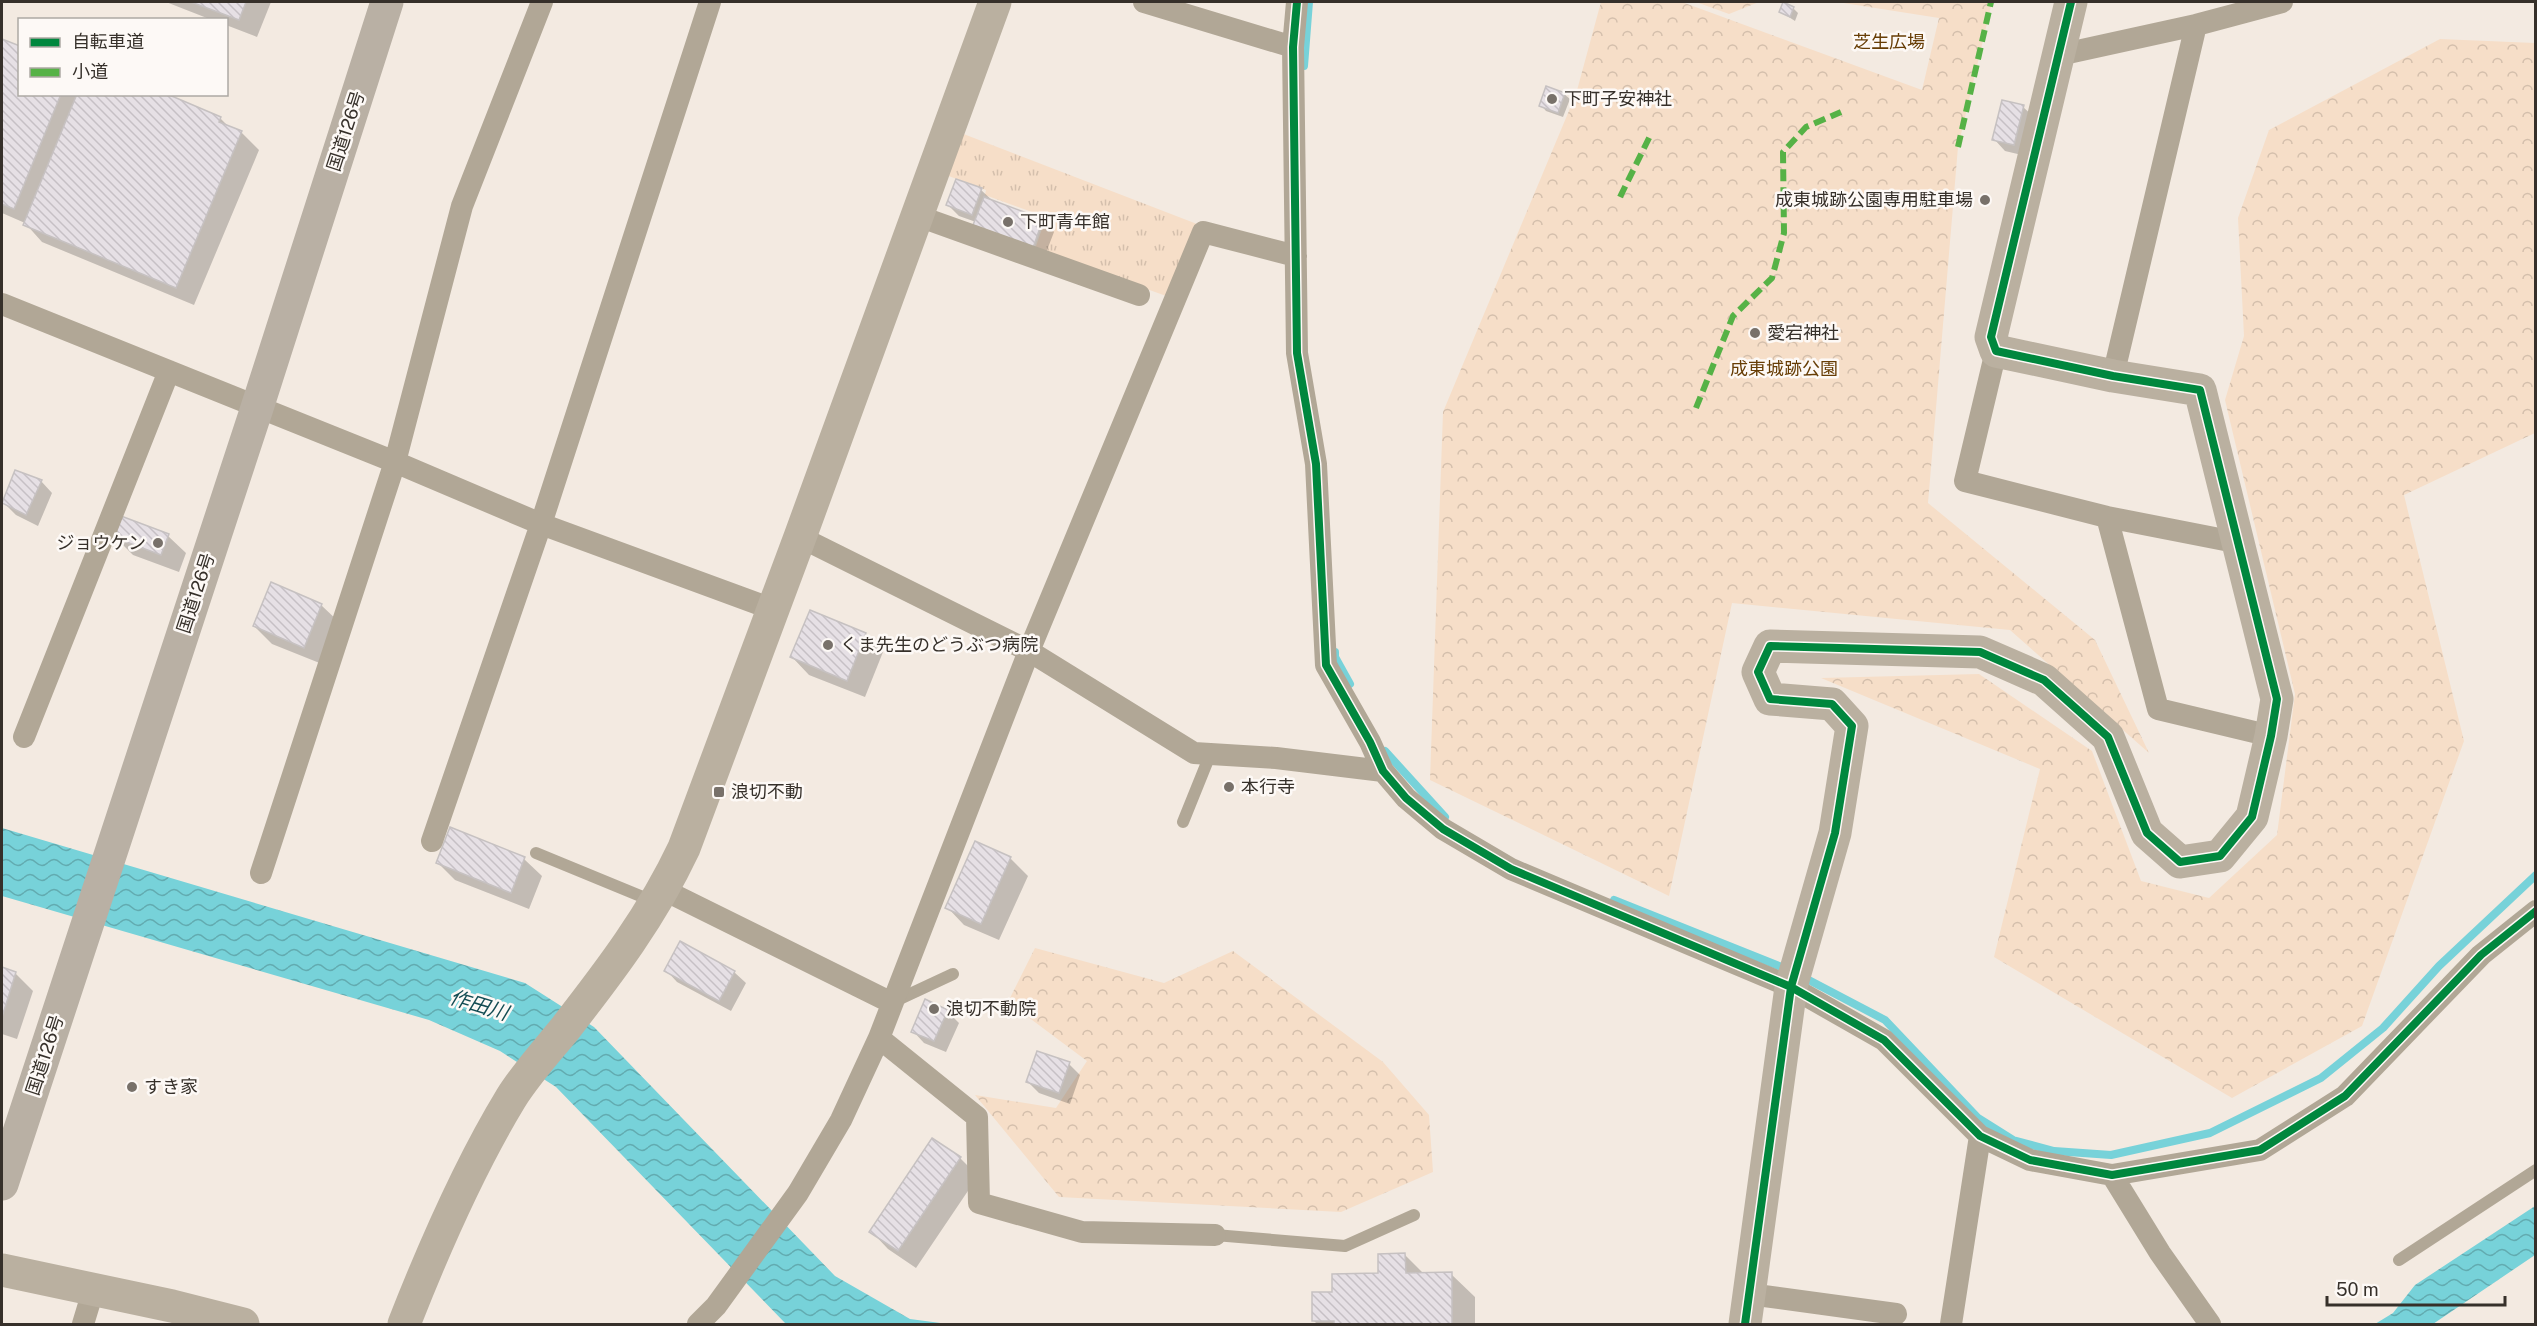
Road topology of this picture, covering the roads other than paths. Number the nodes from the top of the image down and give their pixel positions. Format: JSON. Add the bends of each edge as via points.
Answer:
{"nodes":[{"id":1,"x":387,"y":2,"type":"edge"},
{"id":2,"x":542,"y":2,"type":"edge"},
{"id":3,"x":710,"y":2,"type":"edge"},
{"id":4,"x":995,"y":2,"type":"edge"},
{"id":5,"x":1144,"y":2,"type":"edge"},
{"id":6,"x":1297,"y":2,"type":"edge"},
{"id":7,"x":2071,"y":2,"type":"edge"},
{"id":8,"x":2282,"y":2,"type":"edge"},
{"id":9,"x":2196,"y":25,"type":"junction"},
{"id":10,"x":1293,"y":47,"type":"junction"},
{"id":11,"x":2059,"y":55,"type":"junction"},
{"id":12,"x":918,"y":216,"type":"junction"},
{"id":13,"x":1296,"y":256,"type":"junction"},
{"id":14,"x":1139,"y":295,"type":"dead end"},
{"id":15,"x":2,"y":304,"type":"edge"},
{"id":16,"x":1996,"y":351,"type":"junction"},
{"id":17,"x":169,"y":371,"type":"junction"},
{"id":18,"x":2113,"y":376,"type":"junction"},
{"id":19,"x":257,"y":408,"type":"junction"},
{"id":20,"x":394,"y":462,"type":"junction"},
{"id":21,"x":2107,"y":517,"type":"junction"},
{"id":22,"x":541,"y":524,"type":"junction"},
{"id":23,"x":800,"y":537,"type":"junction"},
{"id":24,"x":2240,"y":543,"type":"junction"},
{"id":25,"x":772,"y":609,"type":"junction"},
{"id":26,"x":1029,"y":651,"type":"junction"},
{"id":27,"x":2271,"y":736,"type":"junction"},
{"id":28,"x":24,"y":737,"type":"dead end"},
{"id":29,"x":1210,"y":755,"type":"junction"},
{"id":30,"x":1383,"y":771,"type":"junction"},
{"id":31,"x":1183,"y":822,"type":"dead end"},
{"id":32,"x":432,"y":841,"type":"dead end"},
{"id":33,"x":536,"y":853,"type":"dead end"},
{"id":34,"x":261,"y":873,"type":"dead end"},
{"id":35,"x":660,"y":896,"type":"junction"},
{"id":36,"x":2535,"y":911,"type":"edge"},
{"id":37,"x":953,"y":974,"type":"dead end"},
{"id":38,"x":1794,"y":978,"type":"junction"},
{"id":39,"x":892,"y":1003,"type":"junction"},
{"id":40,"x":879,"y":1038,"type":"junction"},
{"id":41,"x":10,"y":1130,"type":"edge"},
{"id":42,"x":1980,"y":1136,"type":"junction"},
{"id":43,"x":2535,"y":1170,"type":"edge"},
{"id":44,"x":2112,"y":1175,"type":"junction"},
{"id":45,"x":2,"y":1184,"type":"edge"},
{"id":46,"x":1414,"y":1215,"type":"dead end"},
{"id":47,"x":1215,"y":1235,"type":"joint"},
{"id":48,"x":2400,"y":1260,"type":"dead end"},
{"id":49,"x":2,"y":1270,"type":"edge"},
{"id":50,"x":93,"y":1291,"type":"junction"},
{"id":51,"x":1747,"y":1309,"type":"edge"},
{"id":52,"x":1896,"y":1314,"type":"dead end"},
{"id":53,"x":83,"y":1324,"type":"edge"},
{"id":54,"x":243,"y":1324,"type":"edge"},
{"id":55,"x":404,"y":1324,"type":"edge"},
{"id":56,"x":698,"y":1324,"type":"edge"},
{"id":57,"x":1951,"y":1324,"type":"edge"},
{"id":58,"x":2210,"y":1324,"type":"edge"}],
"edges":[{"from":1,"to":19,"type":"highway","name":"国道126号"},
{"from":2,"to":20,"type":"street","via":[[462,206]]},
{"from":3,"to":22,"type":"street"},
{"from":4,"to":12,"type":"street"},
{"from":5,"to":10,"type":"street"},
{"from":6,"to":10,"type":"street"},
{"from":7,"to":11,"type":"street"},
{"from":8,"to":9,"type":"street"},
{"from":9,"to":11,"type":"street"},
{"from":9,"to":18,"type":"street"},
{"from":10,"to":13,"type":"street"},
{"from":11,"to":16,"type":"street","via":[[1991,337]]},
{"from":12,"to":14,"type":"street"},
{"from":12,"to":23,"type":"street"},
{"from":13,"to":26,"type":"street","via":[[1203,232]]},
{"from":13,"to":30,"type":"street","via":[[1297,353],[1316,464],[1326,665]]},
{"from":15,"to":17,"type":"street"},
{"from":16,"to":18,"type":"street"},
{"from":16,"to":21,"type":"street","via":[[1965,481]]},
{"from":17,"to":19,"type":"street"},
{"from":17,"to":28,"type":"street"},
{"from":18,"to":24,"type":"street","via":[[2200,390]]},
{"from":19,"to":20,"type":"street"},
{"from":19,"to":41,"type":"highway","name":"国道126号","via":[[77,956]]},
{"from":20,"to":22,"type":"street"},
{"from":20,"to":34,"type":"street"},
{"from":21,"to":24,"type":"street"},
{"from":21,"to":27,"type":"street","via":[[2158,709]]},
{"from":22,"to":25,"type":"street"},
{"from":22,"to":32,"type":"street"},
{"from":23,"to":25,"type":"street"},
{"from":23,"to":26,"type":"street"},
{"from":24,"to":27,"type":"street","via":[[2277,699]]},
{"from":25,"to":35,"type":"street","via":[[684,848]]},
{"from":26,"to":29,"type":"street","via":[[1194,753]]},
{"from":26,"to":39,"type":"street"},
{"from":27,"to":38,"type":"street","via":[[2252,817],[2220,856],[2180,862],[2147,833],[2108,737],[2044,680],[1980,652],[1770,646],[1758,672],[1770,699],[1832,704],[1852,726],[1835,833]]},
{"from":29,"to":30,"type":"street","via":[[1276,758]]},
{"from":29,"to":31,"type":"lane"},
{"from":30,"to":38,"type":"street","via":[[1406,798],[1443,829],[1511,869]]},
{"from":33,"to":35,"type":"lane"},
{"from":35,"to":39,"type":"street"},
{"from":35,"to":55,"type":"street","via":[[596,989],[512,1098],[461,1194]]},
{"from":36,"to":44,"type":"street","via":[[2481,955],[2345,1095],[2260,1150]]},
{"from":37,"to":39,"type":"lane"},
{"from":38,"to":42,"type":"street","via":[[1884,1040]]},
{"from":38,"to":51,"type":"street"},
{"from":39,"to":40,"type":"street"},
{"from":40,"to":47,"type":"street","via":[[977,1117],[979,1203],[1082,1232]]},
{"from":40,"to":56,"type":"street","via":[[841,1120],[798,1193],[716,1306]]},
{"from":41,"to":45,"type":"highway","name":"国道126号"},
{"from":42,"to":44,"type":"street","via":[[2030,1160]]},
{"from":42,"to":57,"type":"street"},
{"from":43,"to":48,"type":"lane"},
{"from":44,"to":58,"type":"street"},
{"from":46,"to":47,"type":"lane","via":[[1345,1246]]},
{"from":49,"to":50,"type":"street"},
{"from":50,"to":53,"type":"street"},
{"from":50,"to":54,"type":"street"},
{"from":51,"to":52,"type":"street"}]}
